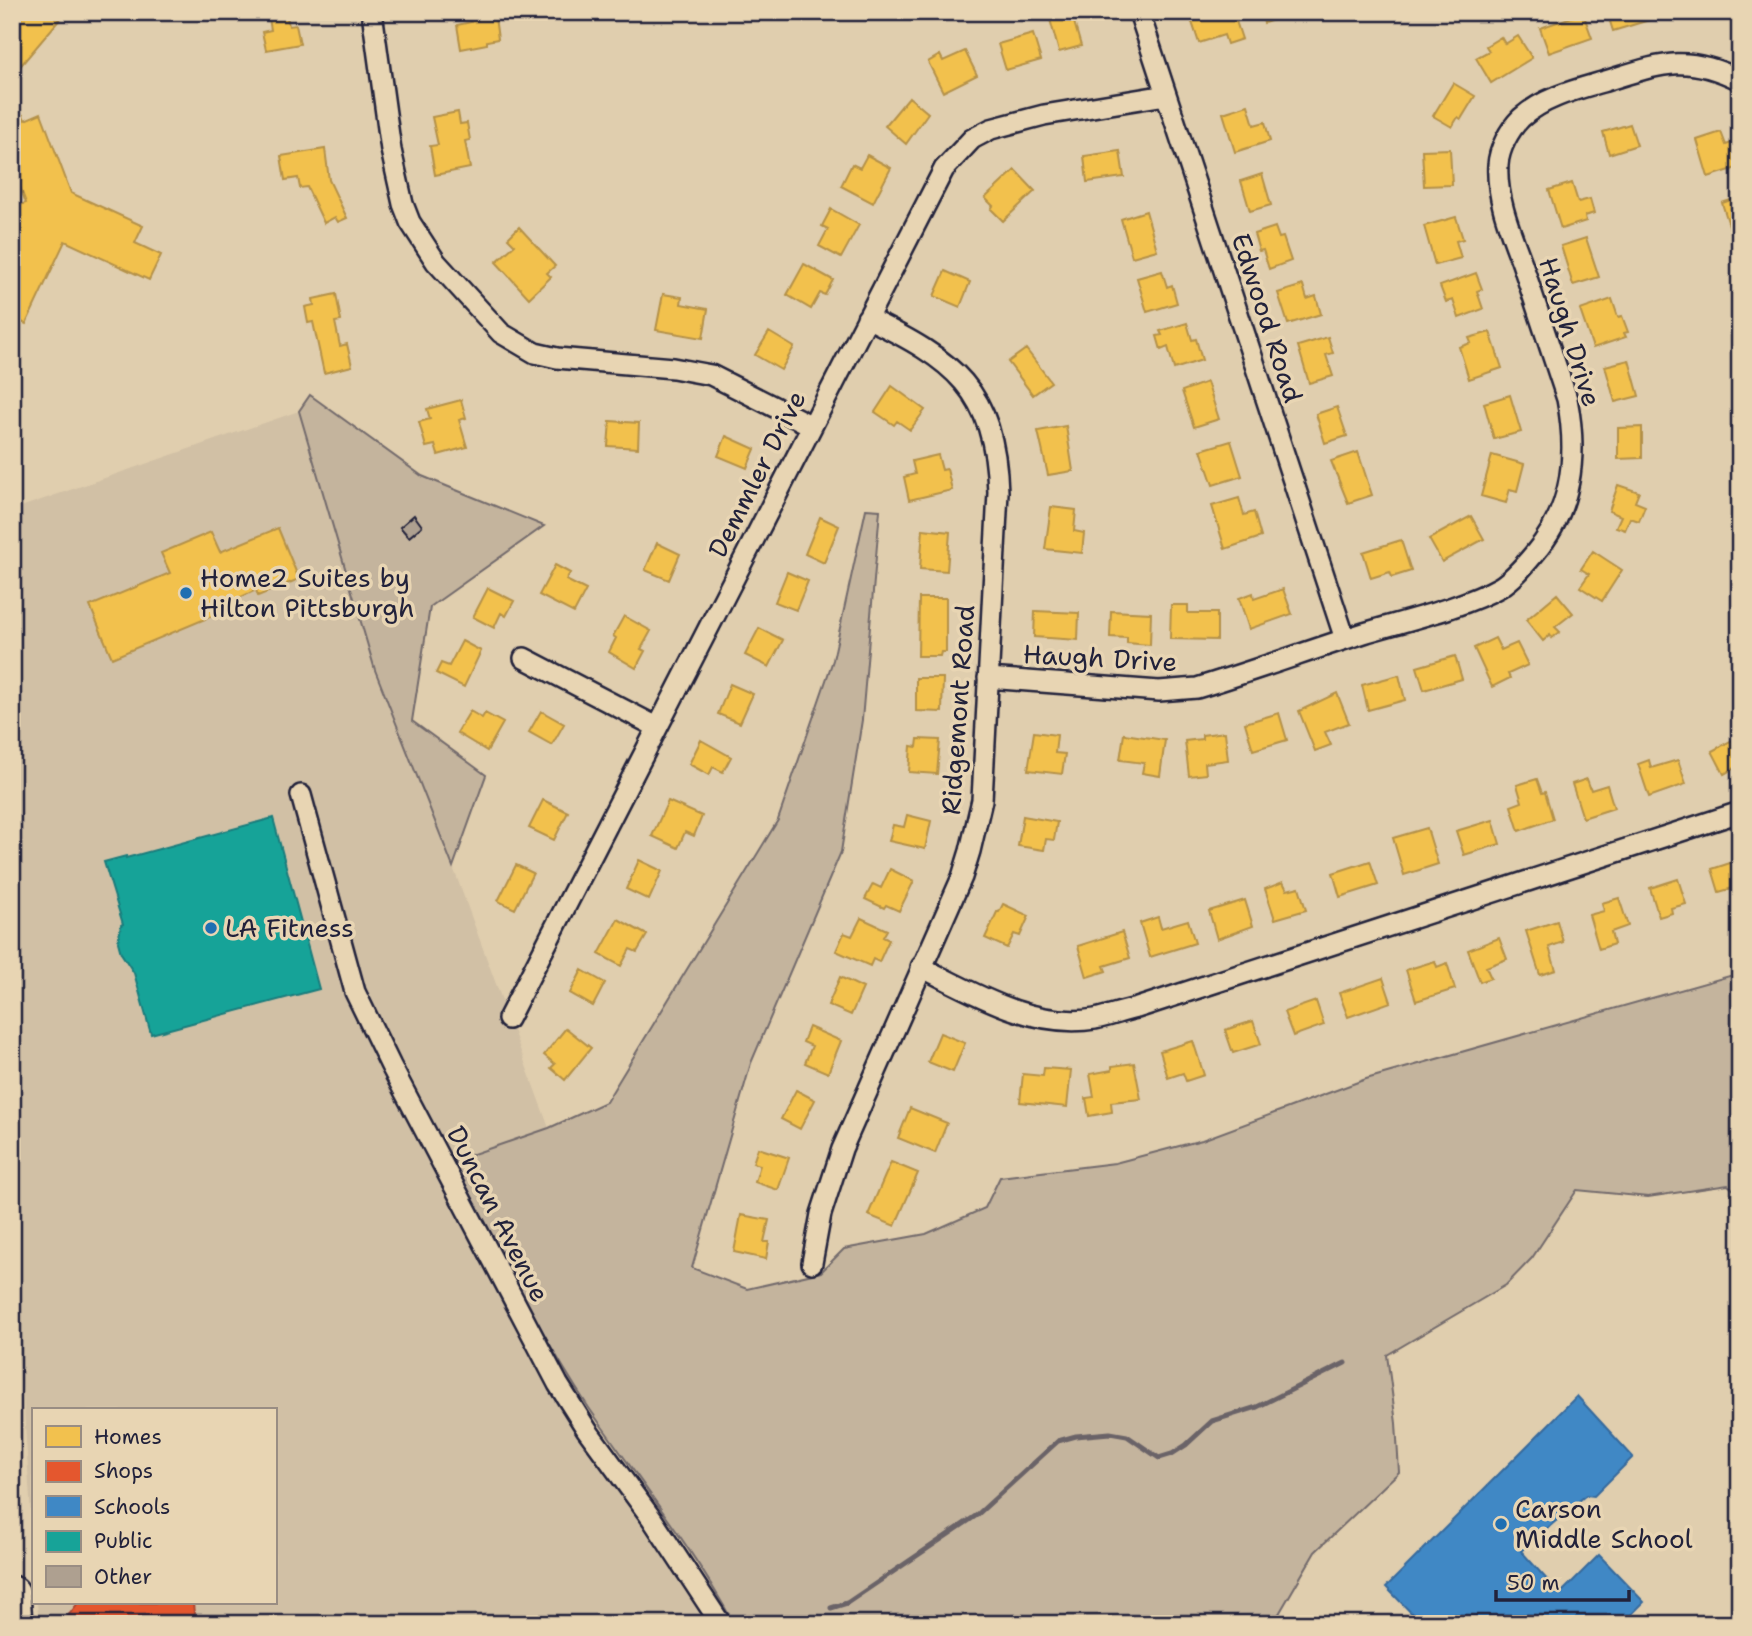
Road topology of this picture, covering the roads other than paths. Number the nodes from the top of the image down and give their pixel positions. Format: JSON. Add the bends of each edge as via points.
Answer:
{"nodes":[{"id":1,"x":372,"y":12,"type":"edge"},
{"id":2,"x":1139,"y":12,"type":"edge"},
{"id":3,"x":1740,"y":80,"type":"edge"},
{"id":4,"x":1166,"y":95,"type":"junction"},
{"id":5,"x":867,"y":318,"type":"junction"},
{"id":6,"x":811,"y":426,"type":"junction"},
{"id":7,"x":1345,"y":639,"type":"junction"},
{"id":8,"x":524,"y":658,"type":"dead end"},
{"id":9,"x":988,"y":678,"type":"junction"},
{"id":10,"x":657,"y":727,"type":"junction"},
{"id":11,"x":301,"y":794,"type":"dead end"},
{"id":12,"x":1740,"y":812,"type":"edge"},
{"id":13,"x":921,"y":967,"type":"junction"},
{"id":14,"x":508,"y":1019,"type":"dead end"},
{"id":15,"x":812,"y":1263,"type":"dead end"},
{"id":16,"x":12,"y":1594,"type":"edge"},
{"id":17,"x":14,"y":1624,"type":"edge"},
{"id":18,"x":721,"y":1624,"type":"edge"}],
"edges":[{"from":1,"to":6,"type":"street","via":[[403,205],[436,262],[501,333],[535,353],[557,358],[711,375]]},
{"from":2,"to":4,"type":"street","name":"Edwood Road"},
{"from":3,"to":7,"type":"street","name":"Haugh Drive","via":[[1692,63],[1652,67],[1549,100],[1520,119],[1507,136],[1498,165],[1503,204],[1571,421],[1573,458],[1567,496],[1550,534],[1501,586]]},
{"from":4,"to":5,"type":"street","name":"Demmler Drive","via":[[1017,121],[972,139],[934,186]]},
{"from":4,"to":7,"type":"street","name":"Edwood Road"},
{"from":5,"to":6,"type":"street","name":"Demmler Drive"},
{"from":5,"to":9,"type":"street","name":"Ridgemont Road","via":[[947,363],[988,424],[998,464],[998,492]]},
{"from":6,"to":10,"type":"street","name":"Demmler Drive"},
{"from":7,"to":9,"type":"street","name":"Haugh Drive","via":[[1196,688],[1159,691]]},
{"from":8,"to":10,"type":"street"},
{"from":9,"to":13,"type":"street","name":"Ridgemont Road","via":[[977,824],[961,877]]},
{"from":10,"to":14,"type":"street","name":"Demmler Drive"},
{"from":11,"to":18,"type":"street","name":"Duncan Avenue","via":[[355,992],[391,1066],[558,1384]]},
{"from":12,"to":13,"type":"street","via":[[1094,1019],[1054,1019],[1016,1011]]},
{"from":13,"to":15,"type":"street","name":"Ridgemont Road","via":[[842,1149],[821,1214]]},
{"from":16,"to":17,"type":"highway"}]}
